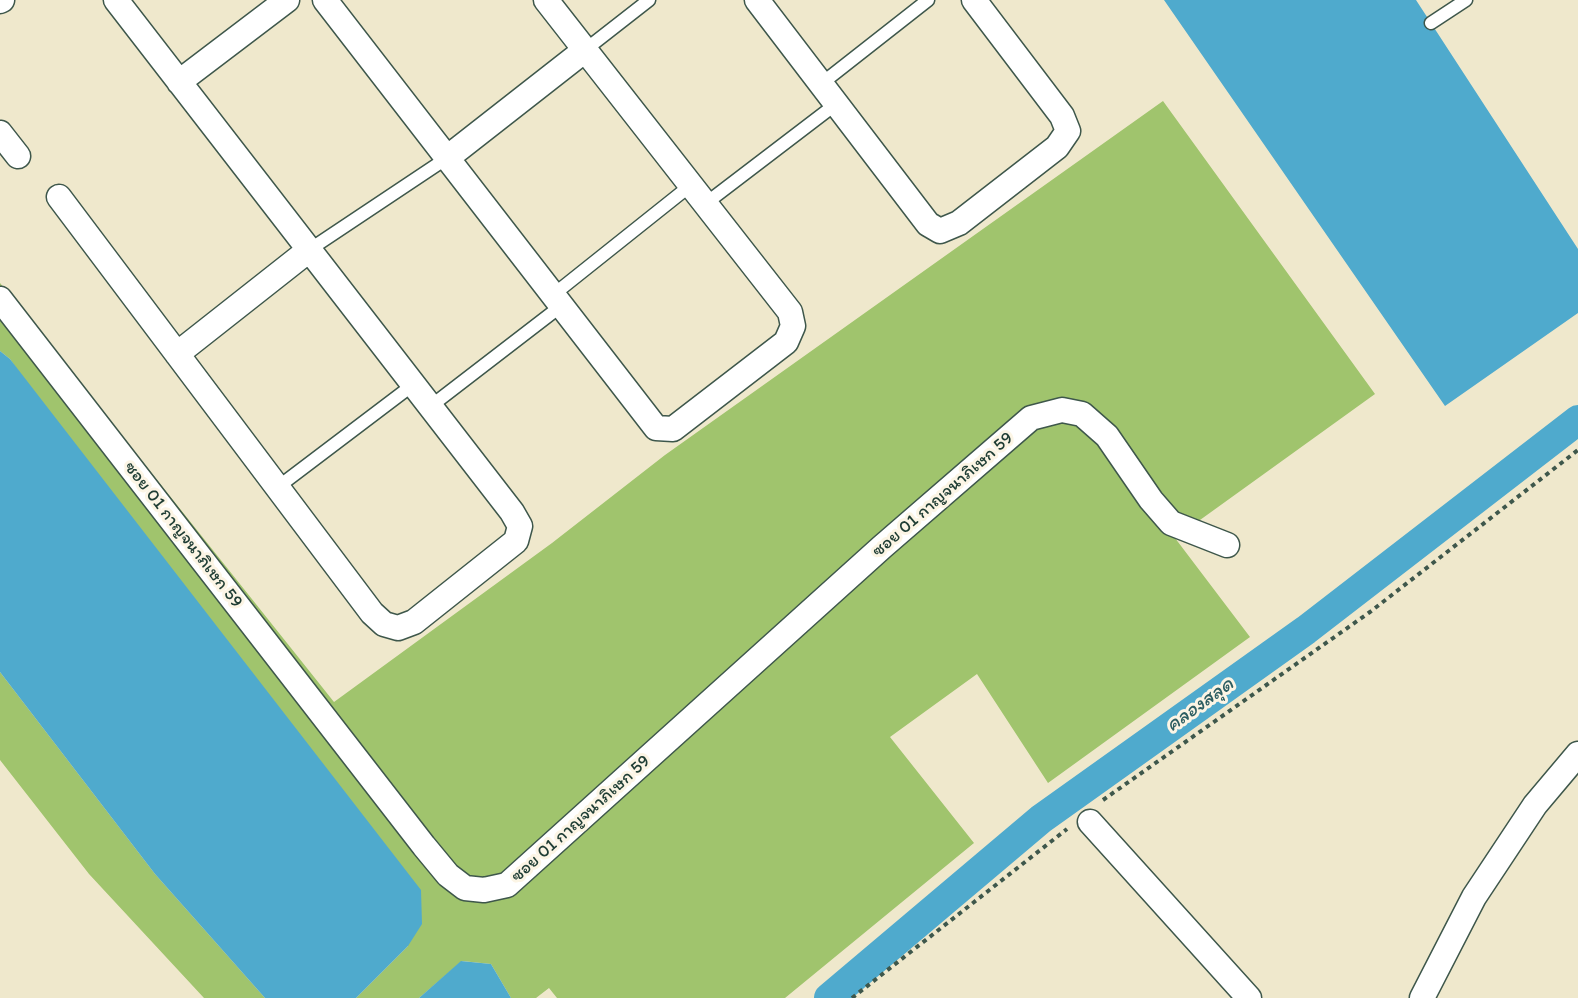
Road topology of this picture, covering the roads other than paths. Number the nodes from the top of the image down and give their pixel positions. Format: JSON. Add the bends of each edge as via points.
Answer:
{"nodes":[{"id":1,"x":116,"y":0,"type":"edge"},
{"id":2,"x":287,"y":0,"type":"edge"},
{"id":3,"x":324,"y":0,"type":"edge"},
{"id":4,"x":546,"y":0,"type":"edge"},
{"id":5,"x":649,"y":0,"type":"edge"},
{"id":6,"x":756,"y":0,"type":"edge"},
{"id":7,"x":928,"y":0,"type":"edge"},
{"id":8,"x":974,"y":0,"type":"edge"},
{"id":9,"x":1466,"y":0,"type":"edge"},
{"id":10,"x":1431,"y":23,"type":"dead end"},
{"id":11,"x":585,"y":50,"type":"junction"},
{"id":12,"x":179,"y":82,"type":"junction"},
{"id":13,"x":821,"y":84,"type":"junction"},
{"id":14,"x":836,"y":104,"type":"junction"},
{"id":15,"x":0,"y":133,"type":"edge"},
{"id":16,"x":18,"y":156,"type":"dead end"},
{"id":17,"x":447,"y":158,"type":"junction"},
{"id":18,"x":691,"y":185,"type":"junction"},
{"id":19,"x":59,"y":197,"type":"dead end"},
{"id":20,"x":705,"y":204,"type":"junction"},
{"id":21,"x":309,"y":250,"type":"junction"},
{"id":22,"x":0,"y":299,"type":"edge"},
{"id":23,"x":557,"y":301,"type":"junction"},
{"id":24,"x":177,"y":354,"type":"junction"},
{"id":25,"x":414,"y":384,"type":"junction"},
{"id":26,"x":431,"y":406,"type":"junction"},
{"id":27,"x":278,"y":487,"type":"junction"},
{"id":28,"x":1227,"y":544,"type":"dead end"},
{"id":29,"x":1578,"y":754,"type":"edge"},
{"id":30,"x":1087,"y":817,"type":"road end"},
{"id":31,"x":1249,"y":998,"type":"edge"},
{"id":32,"x":1422,"y":998,"type":"edge"}],
"edges":[{"from":1,"to":12,"type":"street"},
{"from":2,"to":12,"type":"street"},
{"from":3,"to":17,"type":"street"},
{"from":4,"to":11,"type":"street"},
{"from":5,"to":11,"type":"lane"},
{"from":6,"to":13,"type":"street"},
{"from":7,"to":13,"type":"lane"},
{"from":8,"to":14,"type":"street","via":[[1062,116],[1068,131],[1057,147],[959,223],[940,231],[928,224]]},
{"from":9,"to":10,"type":"lane"},
{"from":11,"to":17,"type":"street"},
{"from":11,"to":18,"type":"street"},
{"from":12,"to":21,"type":"street"},
{"from":13,"to":14,"type":"street"},
{"from":14,"to":20,"type":"lane"},
{"from":15,"to":16,"type":"street"},
{"from":17,"to":21,"type":"lane"},
{"from":17,"to":23,"type":"street"},
{"from":18,"to":20,"type":"street"},
{"from":18,"to":23,"type":"lane"},
{"from":19,"to":24,"type":"street"},
{"from":20,"to":23,"type":"street","via":[[790,312],[793,326],[786,342],[673,429],[656,428]]},
{"from":21,"to":24,"type":"street"},
{"from":21,"to":25,"type":"street"},
{"from":22,"to":28,"type":"street","name":"ซอย 01 กาญจนาภิเษก 59","via":[[423,846],[465,888],[484,890],[507,885],[1031,418],[1062,410],[1082,414],[1107,436],[1171,523]]},
{"from":23,"to":26,"type":"lane"},
{"from":24,"to":27,"type":"street"},
{"from":25,"to":26,"type":"street"},
{"from":25,"to":27,"type":"lane"},
{"from":26,"to":27,"type":"street","via":[[520,526],[516,541],[414,622],[398,628],[384,624]]},
{"from":29,"to":32,"type":"street","via":[[1535,805],[1474,897]]},
{"from":30,"to":31,"type":"street"}]}
